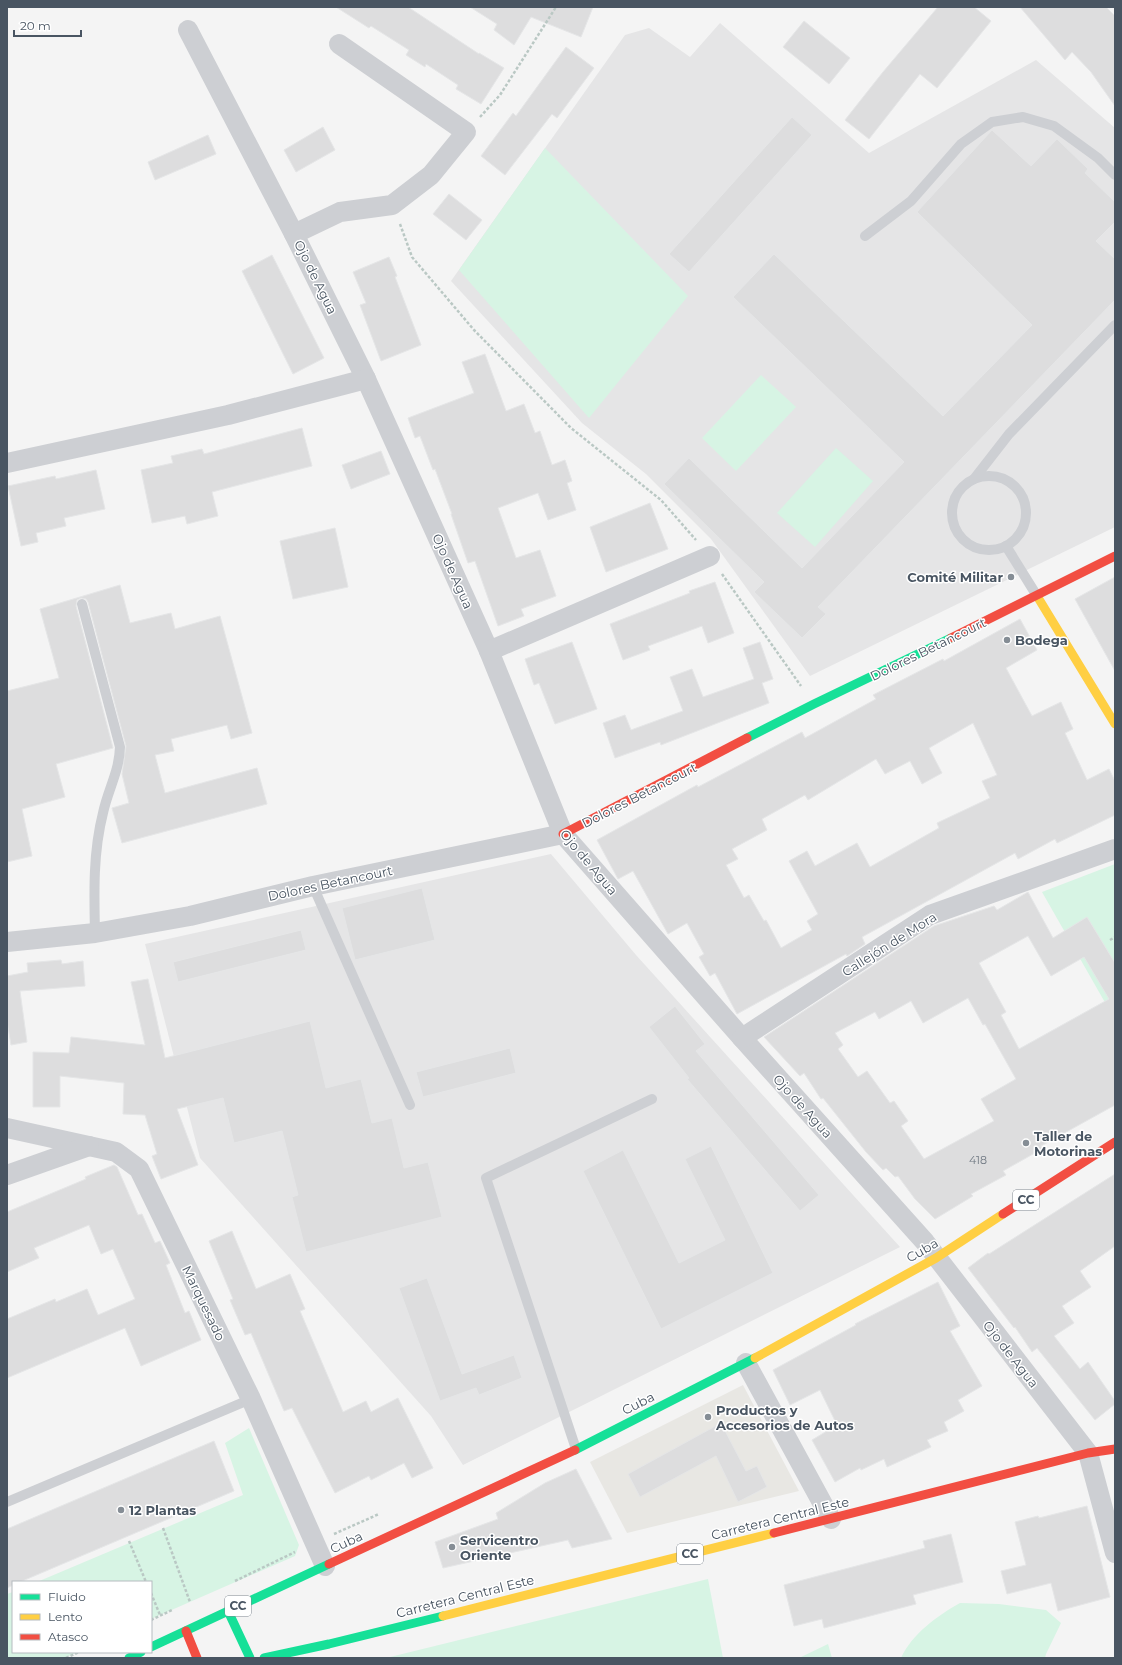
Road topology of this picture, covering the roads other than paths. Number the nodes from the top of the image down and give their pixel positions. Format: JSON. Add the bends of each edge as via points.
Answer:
{"nodes":[{"id":1,"x":188,"y":30,"type":"dead end"},
{"id":2,"x":339,"y":44,"type":"dead end"},
{"id":3,"x":1115,"y":175,"type":"edge"},
{"id":4,"x":294,"y":234,"type":"junction"},
{"id":5,"x":864,"y":236,"type":"dead end"},
{"id":6,"x":1115,"y":325,"type":"edge"},
{"id":7,"x":366,"y":379,"type":"junction"},
{"id":8,"x":7,"y":463,"type":"edge"},
{"id":9,"x":974,"y":479,"type":"junction"},
{"id":10,"x":1006,"y":546,"type":"junction"},
{"id":11,"x":710,"y":556,"type":"road end"},
{"id":12,"x":1115,"y":556,"type":"edge"},
{"id":13,"x":1037,"y":596,"type":"junction"},
{"id":14,"x":82,"y":604,"type":"dead end"},
{"id":15,"x":489,"y":651,"type":"junction"},
{"id":16,"x":1115,"y":724,"type":"edge"},
{"id":17,"x":563,"y":834,"type":"junction"},
{"id":18,"x":1115,"y":849,"type":"edge"},
{"id":19,"x":313,"y":886,"type":"junction"},
{"id":20,"x":95,"y":933,"type":"junction"},
{"id":21,"x":7,"y":942,"type":"edge"},
{"id":22,"x":742,"y":1038,"type":"junction"},
{"id":23,"x":652,"y":1098,"type":"dead end"},
{"id":24,"x":410,"y":1105,"type":"dead end"},
{"id":25,"x":7,"y":1128,"type":"edge"},
{"id":26,"x":1115,"y":1142,"type":"edge"},
{"id":27,"x":89,"y":1146,"type":"junction"},
{"id":28,"x":7,"y":1175,"type":"edge"},
{"id":29,"x":936,"y":1258,"type":"junction"},
{"id":30,"x":746,"y":1363,"type":"junction"},
{"id":31,"x":251,"y":1399,"type":"junction"},
{"id":32,"x":576,"y":1449,"type":"junction"},
{"id":33,"x":1115,"y":1449,"type":"edge"},
{"id":34,"x":1088,"y":1453,"type":"junction"},
{"id":35,"x":7,"y":1502,"type":"edge"},
{"id":36,"x":831,"y":1519,"type":"junction"},
{"id":37,"x":1115,"y":1553,"type":"edge"},
{"id":38,"x":326,"y":1566,"type":"junction"},
{"id":39,"x":228,"y":1611,"type":"junction"},
{"id":40,"x":186,"y":1631,"type":"junction"},
{"id":41,"x":329,"y":1644,"type":"junction"},
{"id":42,"x":152,"y":1647,"type":"edge"},
{"id":43,"x":139,"y":1653,"type":"edge"},
{"id":44,"x":128,"y":1658,"type":"edge"},
{"id":45,"x":197,"y":1658,"type":"edge"},
{"id":46,"x":250,"y":1658,"type":"edge"},
{"id":47,"x":264,"y":1658,"type":"edge"},
{"id":48,"x":316,"y":1658,"type":"edge"}],
"edges":[{"from":1,"to":4,"type":"street","name":"Ojo de Agua"},
{"from":2,"to":4,"type":"street","via":[[466,132],[431,175],[392,205],[340,212]]},
{"from":3,"to":5,"type":"lane","via":[[1098,158],[1054,126],[1023,117],[992,122],[961,144],[911,202]]},
{"from":4,"to":7,"type":"street","name":"Ojo de Agua"},
{"from":6,"to":9,"type":"lane","via":[[1009,434]]},
{"from":7,"to":8,"type":"street","via":[[228,415]]},
{"from":7,"to":15,"type":"street","name":"Ojo de Agua"},
{"from":9,"to":10,"type":"lane","via":[[998,476],[1009,481],[1024,499],[1026,522],[1021,534],[1013,543]]},
{"from":9,"to":10,"type":"lane","via":[[964,485],[956,496],[952,508],[952,520],[957,532],[965,542],[976,548],[989,551]]},
{"from":10,"to":13,"type":"lane"},
{"from":11,"to":15,"type":"street"},
{"from":12,"to":13,"type":"main road","name":"Dolores Betancourt"},
{"from":13,"to":16,"type":"main road"},
{"from":13,"to":17,"type":"main road","name":"Dolores Betancourt","via":[[814,704]]},
{"from":14,"to":20,"type":"lane","via":[[120,747],[119,764],[103,812],[98,838],[94,886]]},
{"from":15,"to":17,"type":"street","name":"Ojo de Agua"},
{"from":17,"to":19,"type":"street","name":"Dolores Betancourt"},
{"from":17,"to":22,"type":"street","name":"Ojo de Agua"},
{"from":18,"to":22,"type":"street","name":"Callejón de Mora","via":[[930,915]]},
{"from":19,"to":20,"type":"street","name":"Dolores Betancourt","via":[[190,916]]},
{"from":19,"to":24,"type":"lane"},
{"from":20,"to":21,"type":"street","name":"Dolores Betancourt"},
{"from":22,"to":29,"type":"street","name":"Ojo de Agua","via":[[925,1242]]},
{"from":23,"to":32,"type":"lane","via":[[486,1178]]},
{"from":25,"to":27,"type":"street","name":"Marquesado"},
{"from":26,"to":29,"type":"main road","name":"Cuba","number":"CC"},
{"from":27,"to":28,"type":"street"},
{"from":27,"to":31,"type":"street","name":"Marquesado","via":[[116,1152],[139,1169]]},
{"from":29,"to":30,"type":"main road","name":"Cuba","number":"CC"},
{"from":29,"to":34,"type":"street","name":"Ojo de Agua"},
{"from":30,"to":32,"type":"main road","name":"Cuba","number":"CC"},
{"from":30,"to":36,"type":"street"},
{"from":31,"to":35,"type":"lane"},
{"from":31,"to":38,"type":"street","name":"Marquesado"},
{"from":32,"to":38,"type":"main road","name":"Cuba","number":"CC"},
{"from":33,"to":34,"type":"main road","name":"Carretera Central Este","number":"CC"},
{"from":34,"to":36,"type":"main road","name":"Carretera Central Este","number":"CC"},
{"from":34,"to":37,"type":"street","name":"Ojo de Agua"},
{"from":36,"to":41,"type":"main road","name":"Carretera Central Este","number":"CC"},
{"from":38,"to":39,"type":"main road","name":"Cuba","number":"CC"},
{"from":39,"to":40,"type":"main road","name":"Cuba","number":"CC"},
{"from":39,"to":46,"type":"main road"},
{"from":40,"to":42,"type":"main road","name":"Cuba","number":"CC"},
{"from":40,"to":45,"type":"main road"},
{"from":41,"to":47,"type":"main road","name":"Carretera Central Este","number":"CC"},
{"from":41,"to":48,"type":"lane"},
{"from":43,"to":44,"type":"main road"}]}
